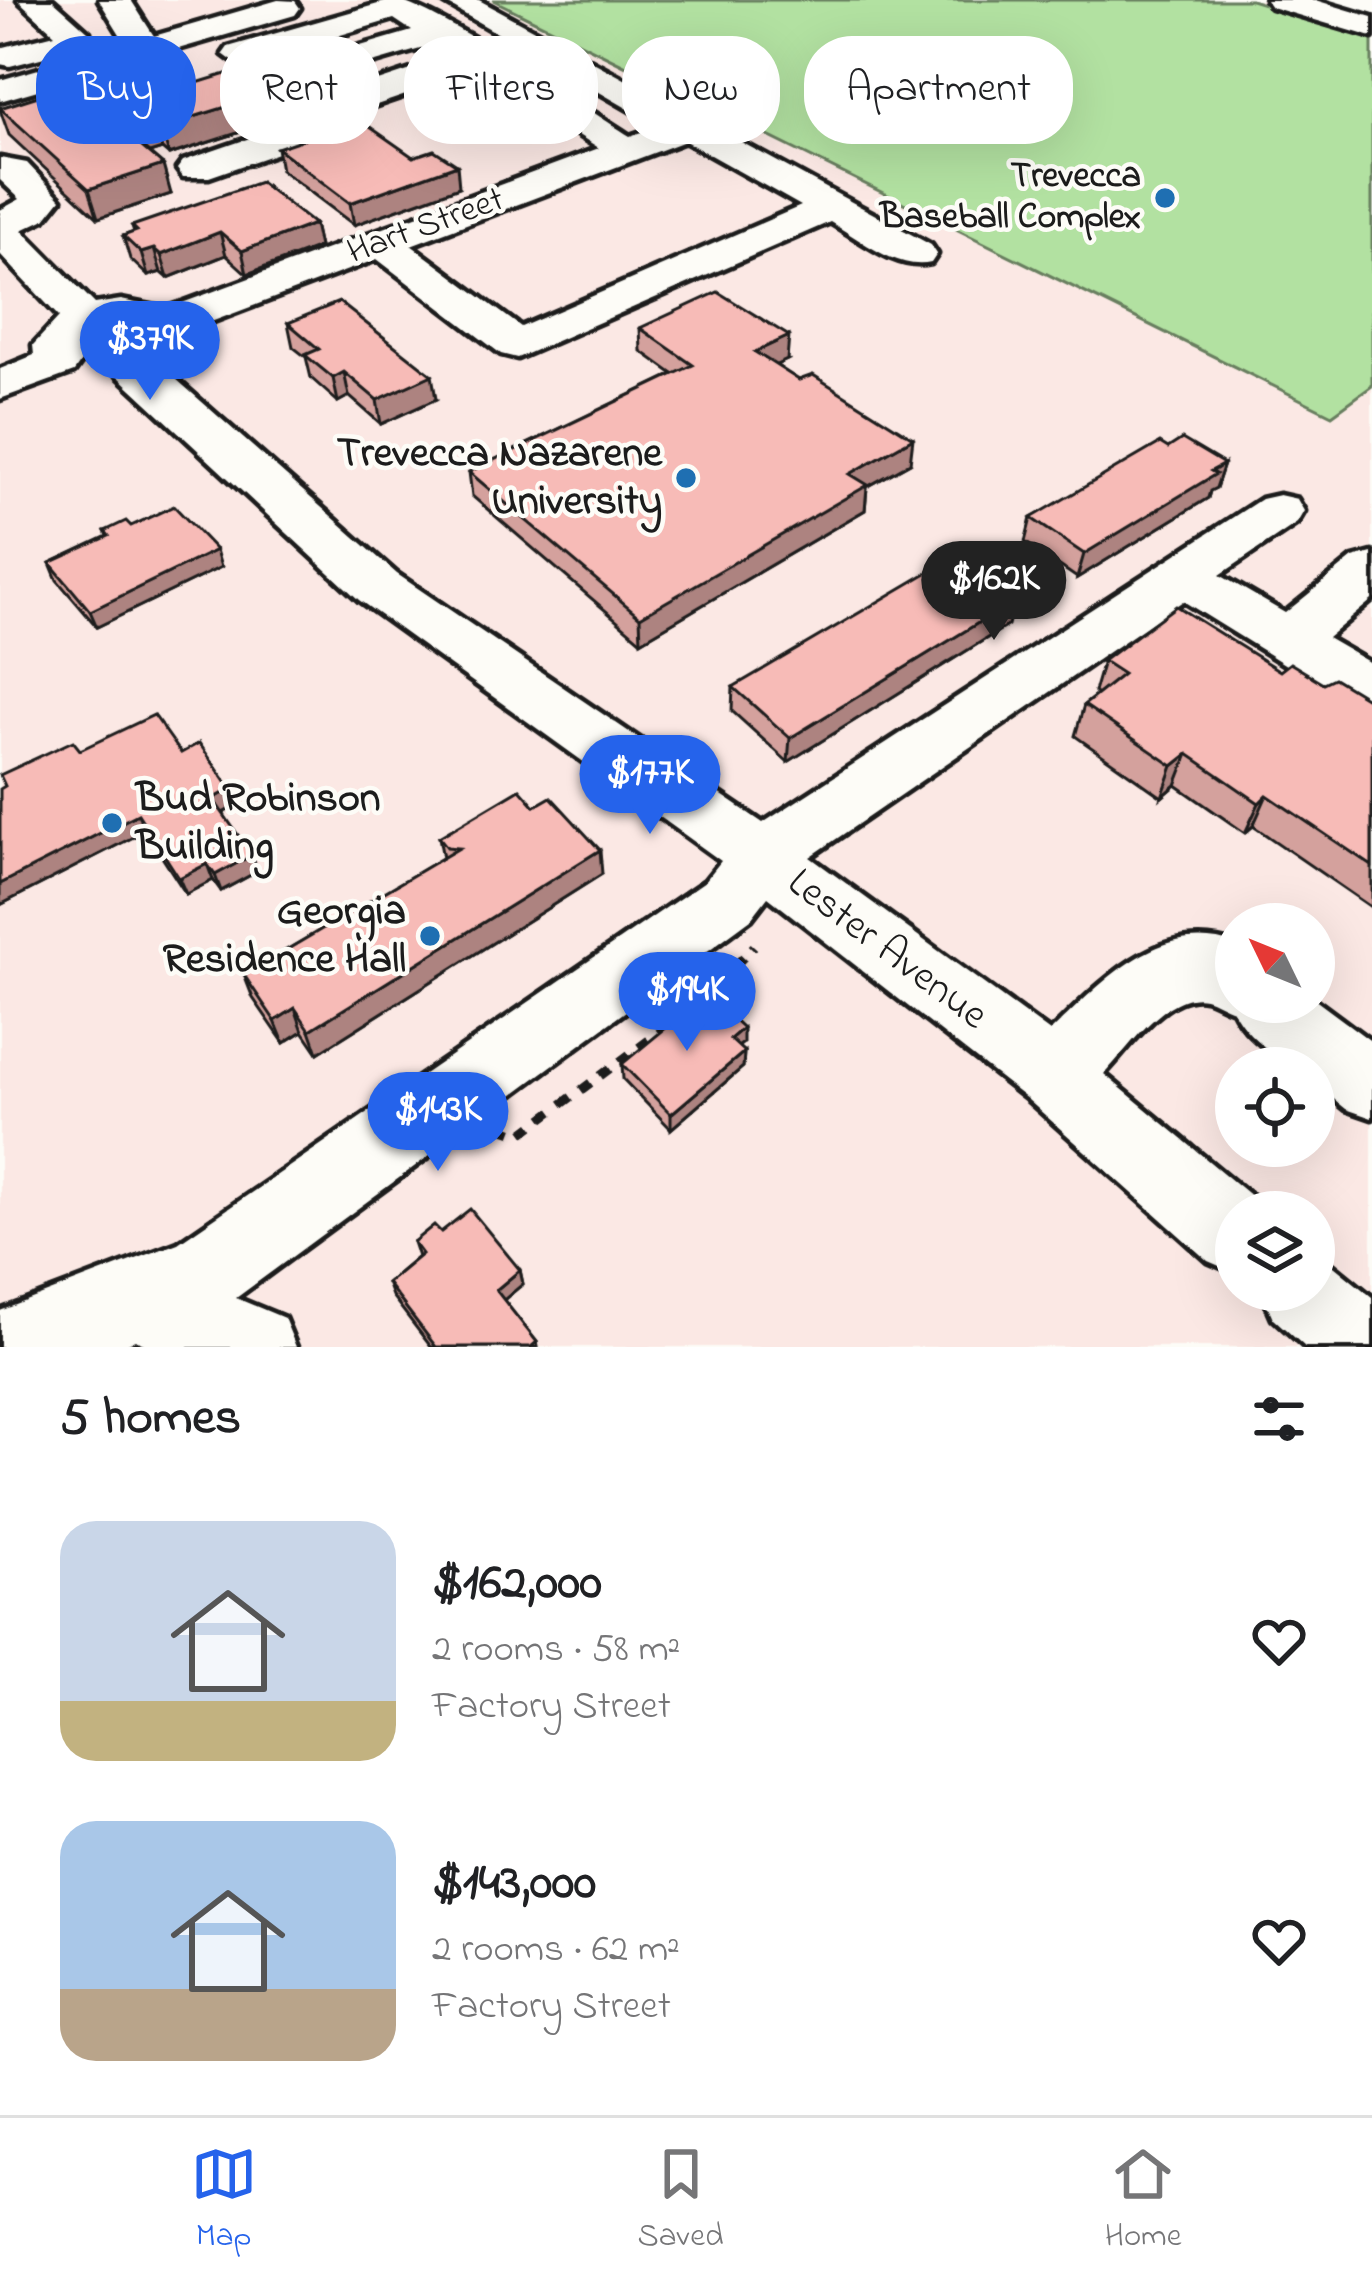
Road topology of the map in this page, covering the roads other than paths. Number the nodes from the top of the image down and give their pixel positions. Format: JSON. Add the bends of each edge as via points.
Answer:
{"nodes":[{"id":1,"x":115,"y":0,"type":"edge"},
{"id":2,"x":312,"y":0,"type":"edge"},
{"id":3,"x":1282,"y":0,"type":"edge"},
{"id":4,"x":44,"y":8,"type":"edge"},
{"id":5,"x":449,"y":16,"type":"edge"},
{"id":6,"x":1372,"y":26,"type":"edge"},
{"id":7,"x":0,"y":29,"type":"edge"},
{"id":8,"x":208,"y":30,"type":"junction"},
{"id":9,"x":70,"y":36,"type":"edge"},
{"id":10,"x":138,"y":36,"type":"edge"},
{"id":11,"x":187,"y":36,"type":"edge"},
{"id":12,"x":302,"y":36,"type":"edge"},
{"id":13,"x":220,"y":39,"type":"edge"},
{"id":14,"x":380,"y":42,"type":"edge"},
{"id":15,"x":36,"y":50,"type":"edge"},
{"id":16,"x":0,"y":59,"type":"edge"},
{"id":17,"x":36,"y":80,"type":"edge"},
{"id":18,"x":0,"y":91,"type":"edge"},
{"id":19,"x":622,"y":97,"type":"edge"},
{"id":20,"x":36,"y":109,"type":"edge"},
{"id":21,"x":0,"y":119,"type":"edge"},
{"id":22,"x":598,"y":132,"type":"edge"},
{"id":23,"x":259,"y":144,"type":"edge"},
{"id":24,"x":646,"y":144,"type":"edge"},
{"id":25,"x":717,"y":144,"type":"edge"},
{"id":26,"x":628,"y":151,"type":"junction"},
{"id":27,"x":0,"y":169,"type":"edge"},
{"id":28,"x":196,"y":169,"type":"dead end"},
{"id":29,"x":832,"y":207,"type":"junction"},
{"id":30,"x":0,"y":229,"type":"edge"},
{"id":31,"x":382,"y":243,"type":"junction"},
{"id":32,"x":916,"y":254,"type":"dead end"},
{"id":33,"x":86,"y":320,"type":"junction"},
{"id":34,"x":149,"y":346,"type":"junction"},
{"id":35,"x":58,"y":362,"type":"junction"},
{"id":36,"x":0,"y":385,"type":"edge"},
{"id":37,"x":1279,"y":511,"type":"dead end"},
{"id":38,"x":1372,"y":571,"type":"edge"},
{"id":39,"x":1178,"y":574,"type":"junction"},
{"id":40,"x":1288,"y":641,"type":"junction"},
{"id":41,"x":1372,"y":692,"type":"edge"},
{"id":42,"x":762,"y":856,"type":"junction"},
{"id":43,"x":1215,"y":968,"type":"edge"},
{"id":44,"x":1291,"y":1023,"type":"edge"},
{"id":45,"x":1053,"y":1076,"type":"junction"},
{"id":46,"x":1372,"y":1085,"type":"edge"},
{"id":47,"x":1215,"y":1216,"type":"edge"},
{"id":48,"x":135,"y":1300,"type":"junction"},
{"id":49,"x":1325,"y":1311,"type":"edge"},
{"id":50,"x":14,"y":1342,"type":"edge"},
{"id":51,"x":256,"y":1347,"type":"edge"},
{"id":52,"x":1367,"y":1347,"type":"edge"}],
"edges":[{"from":1,"to":10,"type":"street"},
{"from":2,"to":8,"type":"street"},
{"from":3,"to":6,"type":"street"},
{"from":4,"to":7,"type":"street"},
{"from":4,"to":9,"type":"street"},
{"from":5,"to":12,"type":"street","via":[[398,8]]},
{"from":5,"to":14,"type":"street"},
{"from":5,"to":19,"type":"street"},
{"from":8,"to":11,"type":"street"},
{"from":8,"to":13,"type":"street"},
{"from":15,"to":16,"type":"street"},
{"from":17,"to":18,"type":"street"},
{"from":20,"to":21,"type":"street"},
{"from":22,"to":26,"type":"street"},
{"from":23,"to":28,"type":"street"},
{"from":24,"to":26,"type":"street","name":"Hart Street"},
{"from":25,"to":29,"type":"street"},
{"from":26,"to":31,"type":"street","name":"Hart Street","via":[[460,201]]},
{"from":27,"to":30,"type":"street","via":[[14,171],[42,199]]},
{"from":29,"to":31,"type":"street","via":[[517,345]]},
{"from":29,"to":32,"type":"street"},
{"from":30,"to":33,"type":"street"},
{"from":31,"to":34,"type":"street","name":"Hart Street"},
{"from":33,"to":34,"type":"street","via":[[138,314]]},
{"from":33,"to":35,"type":"street","via":[[55,345]]},
{"from":34,"to":35,"type":"street","via":[[98,374]]},
{"from":34,"to":42,"type":"street","name":"Lester Avenue","via":[[378,587]]},
{"from":35,"to":36,"type":"street"},
{"from":37,"to":39,"type":"street"},
{"from":38,"to":40,"type":"street"},
{"from":39,"to":40,"type":"street"},
{"from":39,"to":42,"type":"street"},
{"from":40,"to":41,"type":"street"},
{"from":42,"to":45,"type":"street","name":"Lester Avenue"},
{"from":42,"to":48,"type":"street","via":[[728,900],[202,1274]]},
{"from":43,"to":45,"type":"street","via":[[1175,970],[1145,986]]},
{"from":44,"to":46,"type":"street"},
{"from":45,"to":47,"type":"street","name":"Lester Avenue"},
{"from":48,"to":50,"type":"street"},
{"from":48,"to":51,"type":"street"},
{"from":49,"to":52,"type":"street"}]}
